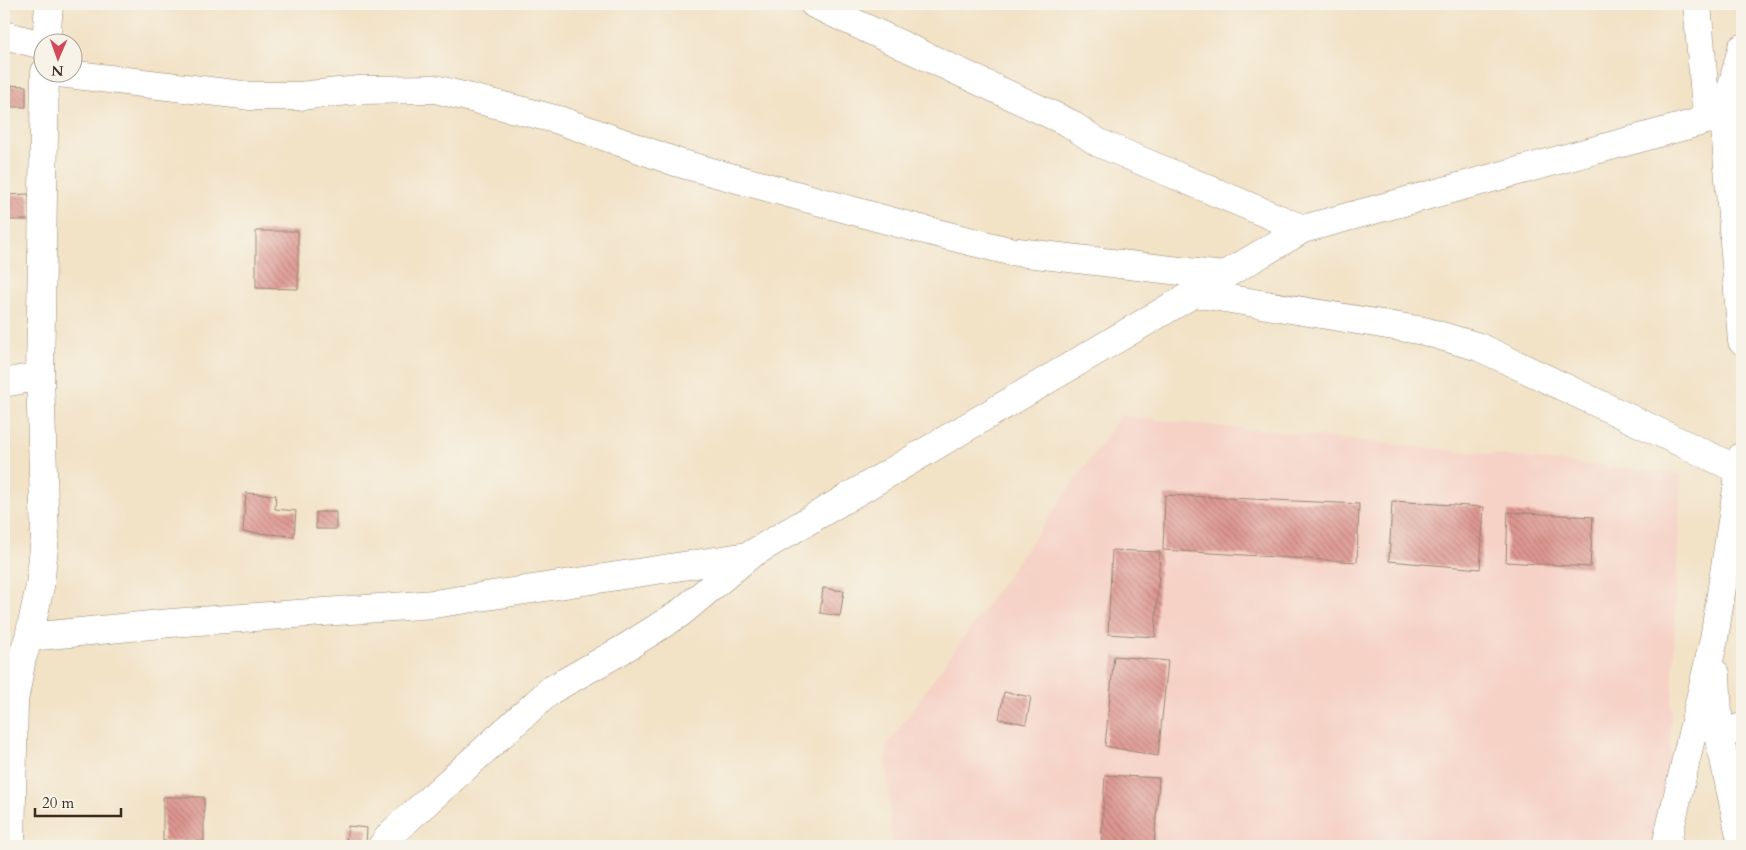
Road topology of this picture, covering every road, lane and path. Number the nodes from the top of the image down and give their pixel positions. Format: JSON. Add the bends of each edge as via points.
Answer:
{"nodes":[{"id":1,"x":50,"y":4,"type":"edge"},
{"id":2,"x":814,"y":4,"type":"edge"},
{"id":3,"x":1697,"y":4,"type":"edge"},
{"id":4,"x":47,"y":32,"type":"edge"},
{"id":5,"x":4,"y":35,"type":"edge"},
{"id":6,"x":32,"y":42,"type":"edge"},
{"id":7,"x":1742,"y":48,"type":"edge"},
{"id":8,"x":82,"y":76,"type":"edge"},
{"id":9,"x":45,"y":82,"type":"edge"},
{"id":10,"x":1724,"y":115,"type":"edge"},
{"id":11,"x":1304,"y":229,"type":"junction"},
{"id":12,"x":1223,"y":276,"type":"junction"},
{"id":13,"x":1194,"y":293,"type":"junction"},
{"id":14,"x":1742,"y":341,"type":"edge"},
{"id":15,"x":40,"y":376,"type":"junction"},
{"id":16,"x":4,"y":383,"type":"edge"},
{"id":17,"x":1741,"y":463,"type":"edge"},
{"id":18,"x":750,"y":555,"type":"junction"},
{"id":19,"x":29,"y":636,"type":"junction"},
{"id":20,"x":1714,"y":639,"type":"junction"},
{"id":21,"x":11,"y":675,"type":"edge"},
{"id":22,"x":1730,"y":731,"type":"edge"},
{"id":23,"x":1742,"y":845,"type":"edge"},
{"id":24,"x":11,"y":846,"type":"edge"},
{"id":25,"x":382,"y":846,"type":"edge"},
{"id":26,"x":1666,"y":846,"type":"edge"}],
"edges":[{"from":1,"to":4,"type":"street"},
{"from":2,"to":11,"type":"street","via":[[1069,123],[1099,143]]},
{"from":3,"to":10,"type":"street"},
{"from":5,"to":6,"type":"street"},
{"from":7,"to":10,"type":"street"},
{"from":8,"to":12,"type":"street","via":[[251,96],[435,89],[559,120],[679,163],[905,226],[1009,251]]},
{"from":9,"to":15,"type":"street"},
{"from":10,"to":11,"type":"street"},
{"from":10,"to":14,"type":"street"},
{"from":11,"to":12,"type":"street"},
{"from":12,"to":13,"type":"street"},
{"from":13,"to":17,"type":"street","via":[[1424,331],[1479,347]]},
{"from":13,"to":18,"type":"street"},
{"from":15,"to":16,"type":"street"},
{"from":15,"to":19,"type":"street","via":[[45,537],[40,586]]},
{"from":17,"to":20,"type":"street"},
{"from":18,"to":19,"type":"street","via":[[434,604]]},
{"from":18,"to":25,"type":"street","via":[[679,614],[551,690],[391,834]]},
{"from":19,"to":21,"type":"street","via":[[22,658]]},
{"from":20,"to":22,"type":"street"},
{"from":20,"to":26,"type":"street"},
{"from":21,"to":24,"type":"street","via":[[14,701]]},
{"from":22,"to":23,"type":"street"}]}
